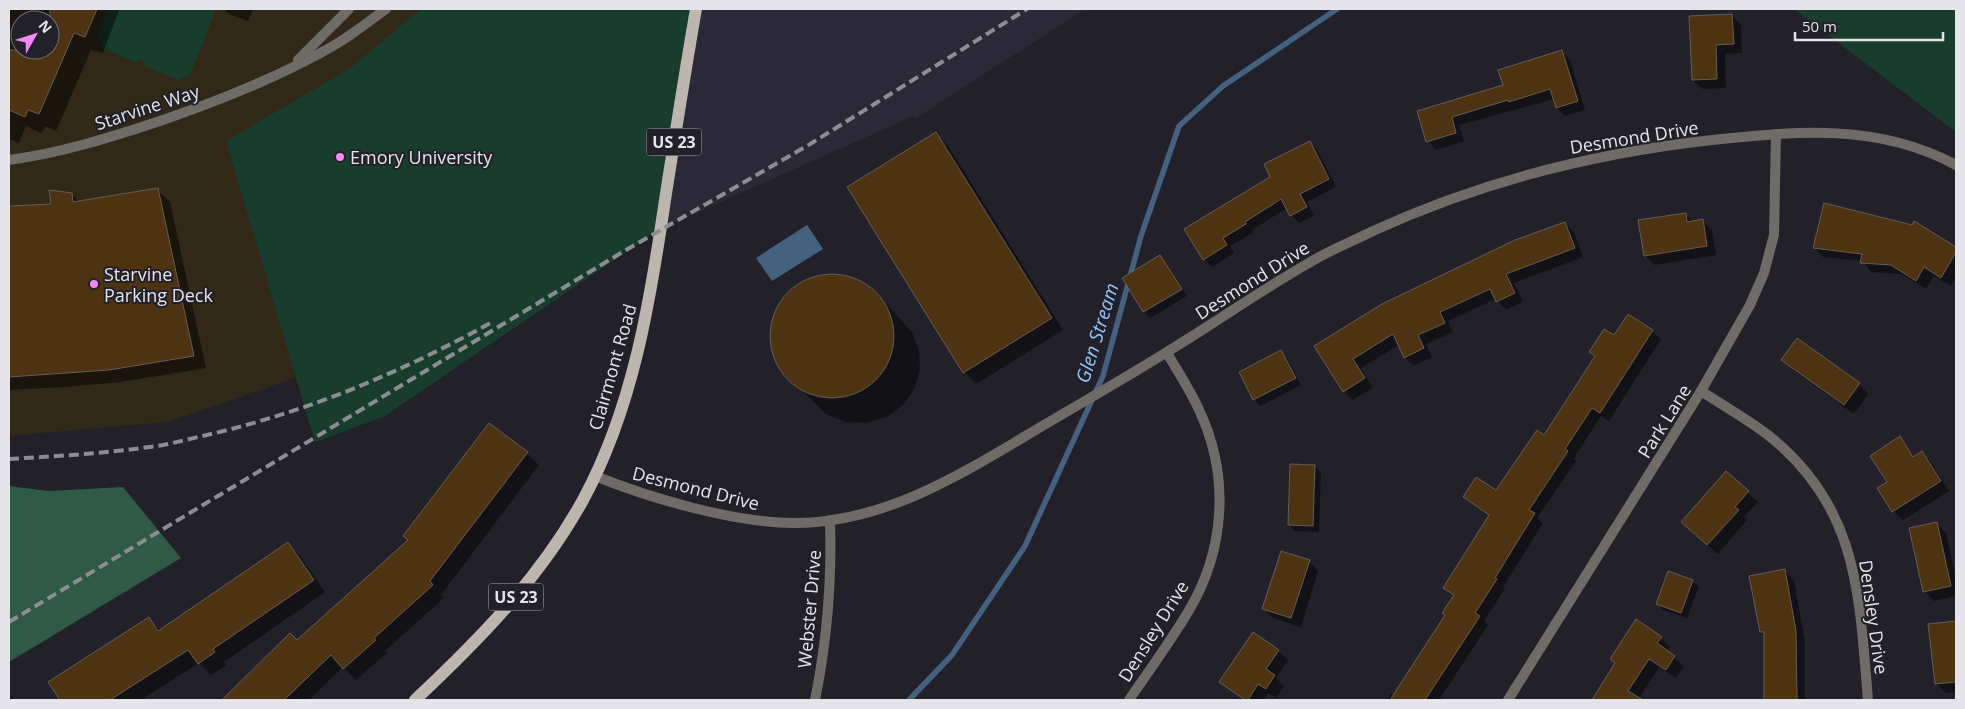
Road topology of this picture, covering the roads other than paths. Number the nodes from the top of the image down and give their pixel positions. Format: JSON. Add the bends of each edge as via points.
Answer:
{"nodes":[{"id":1,"x":349,"y":9,"type":"edge"},
{"id":2,"x":386,"y":9,"type":"edge"},
{"id":3,"x":696,"y":9,"type":"edge"},
{"id":4,"x":290,"y":68,"type":"junction"},
{"id":5,"x":1776,"y":134,"type":"junction"},
{"id":6,"x":9,"y":160,"type":"edge"},
{"id":7,"x":1956,"y":165,"type":"edge"},
{"id":8,"x":1167,"y":352,"type":"junction"},
{"id":9,"x":1702,"y":391,"type":"junction"},
{"id":10,"x":594,"y":476,"type":"junction"},
{"id":11,"x":830,"y":520,"type":"junction"},
{"id":12,"x":415,"y":700,"type":"edge"},
{"id":13,"x":815,"y":700,"type":"edge"},
{"id":14,"x":1129,"y":700,"type":"edge"},
{"id":15,"x":1508,"y":700,"type":"edge"},
{"id":16,"x":1868,"y":700,"type":"edge"}],
"edges":[{"from":1,"to":4,"type":"street","name":"Starvine Way"},
{"from":2,"to":4,"type":"street","name":"Starvine Way","via":[[334,46]]},
{"from":3,"to":10,"type":"main road","name":"Clairmont Road","number":"US 23","via":[[642,337],[629,385]]},
{"from":4,"to":6,"type":"street","name":"Starvine Way","via":[[252,87],[144,126],[87,144]]},
{"from":5,"to":7,"type":"street","name":"Desmond Drive","via":[[1849,133],[1885,138]]},
{"from":5,"to":8,"type":"street","name":"Desmond Drive","via":[[1662,146],[1577,162],[1429,206],[1308,263]]},
{"from":5,"to":9,"type":"street","name":"Park Lane","via":[[1771,253],[1750,305]]},
{"from":8,"to":11,"type":"street","name":"Desmond Drive","via":[[942,484],[894,505]]},
{"from":8,"to":14,"type":"street","name":"Densley Drive","via":[[1195,400],[1211,440],[1219,474],[1218,537],[1207,572],[1188,611]]},
{"from":9,"to":15,"type":"street","name":"Park Lane"},
{"from":9,"to":16,"type":"street","name":"Densley Drive","via":[[1787,451],[1831,509],[1841,528],[1856,580]]},
{"from":10,"to":11,"type":"street","name":"Desmond Drive","via":[[624,488],[728,515],[794,523]]},
{"from":10,"to":12,"type":"main road","name":"Clairmont Road","number":"US 23","via":[[556,543],[518,596]]},
{"from":11,"to":13,"type":"street","name":"Webster Drive","via":[[829,601]]}]}
